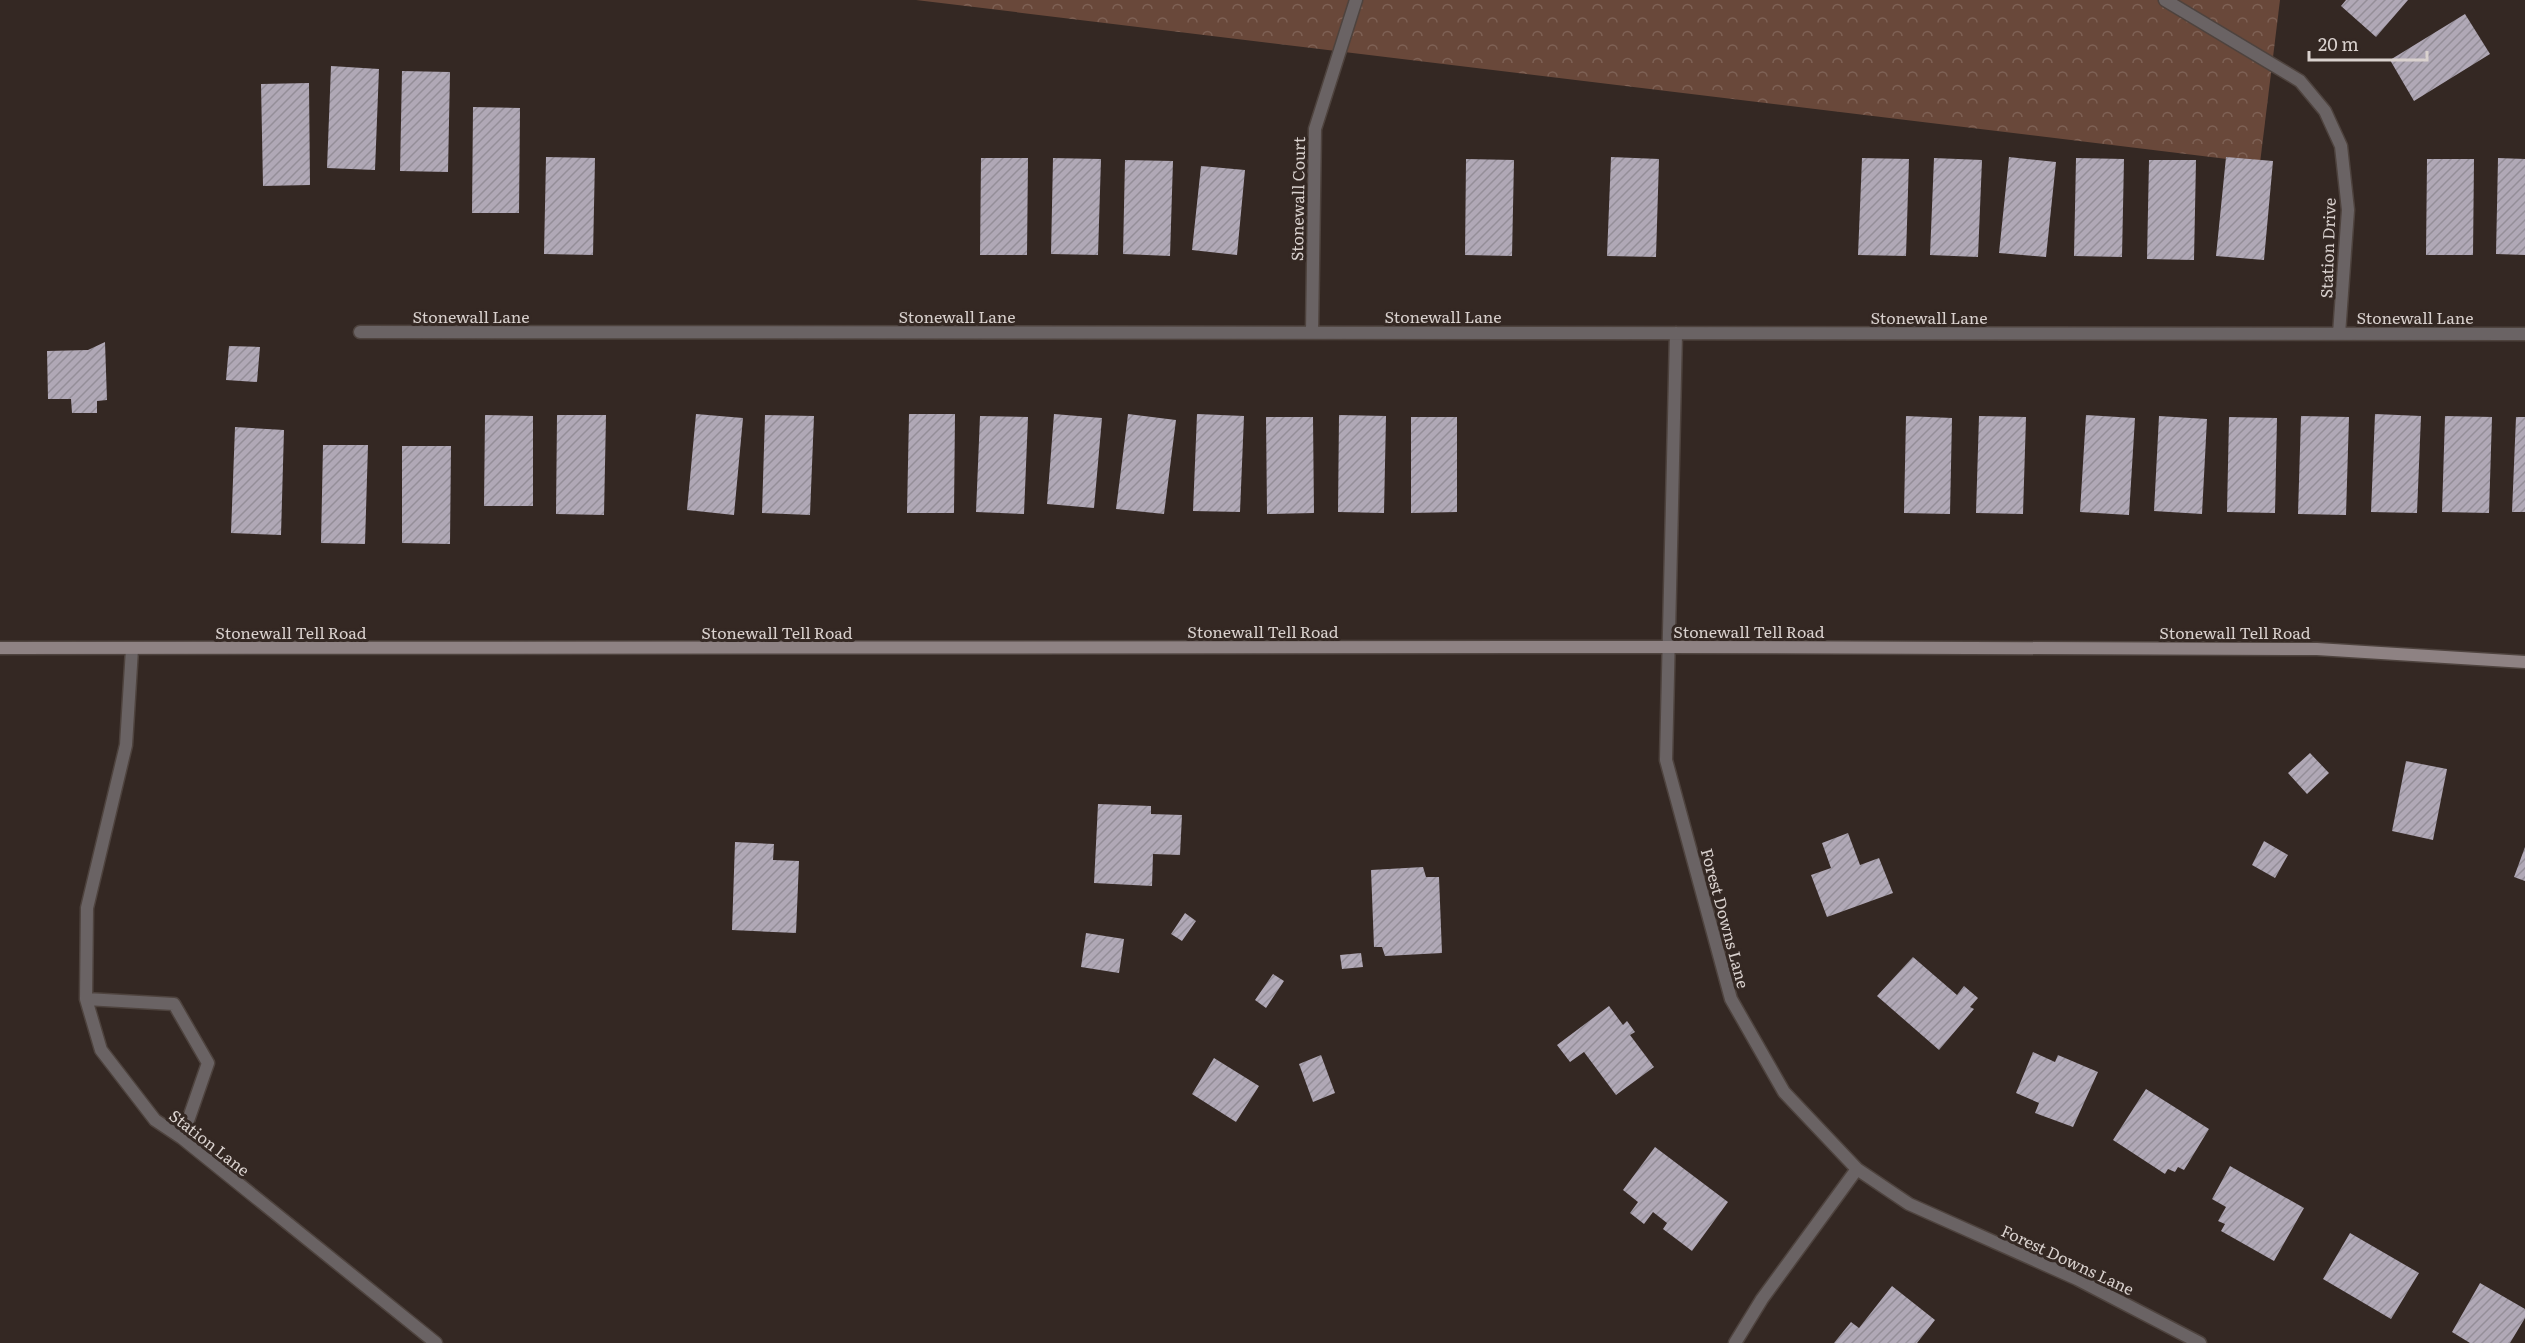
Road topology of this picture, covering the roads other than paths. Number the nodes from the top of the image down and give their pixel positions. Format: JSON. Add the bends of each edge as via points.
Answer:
{"nodes":[{"id":1,"x":1356,"y":0,"type":"edge"},
{"id":2,"x":2166,"y":0,"type":"edge"},
{"id":3,"x":360,"y":332,"type":"dead end"},
{"id":4,"x":1311,"y":333,"type":"junction"},
{"id":5,"x":1676,"y":333,"type":"junction"},
{"id":6,"x":2339,"y":334,"type":"junction"},
{"id":7,"x":2525,"y":334,"type":"edge"},
{"id":8,"x":1669,"y":647,"type":"junction"},
{"id":9,"x":0,"y":648,"type":"edge"},
{"id":10,"x":132,"y":649,"type":"junction"},
{"id":11,"x":2525,"y":662,"type":"edge"},
{"id":12,"x":86,"y":999,"type":"junction"},
{"id":13,"x":182,"y":1138,"type":"junction"},
{"id":14,"x":1857,"y":1169,"type":"junction"},
{"id":15,"x":436,"y":1343,"type":"edge"},
{"id":16,"x":1735,"y":1343,"type":"edge"},
{"id":17,"x":2200,"y":1343,"type":"edge"}],
"edges":[{"from":1,"to":4,"type":"street","name":"Stonewall Court","via":[[1315,129]]},
{"from":2,"to":6,"type":"street","name":"Station Drive","via":[[2300,81],[2325,111],[2341,146],[2348,210]]},
{"from":3,"to":4,"type":"street","name":"Stonewall Lane"},
{"from":4,"to":5,"type":"street","name":"Stonewall Lane"},
{"from":5,"to":6,"type":"street","name":"Stonewall Lane"},
{"from":5,"to":8,"type":"street","name":"Forest Downs Lane"},
{"from":6,"to":7,"type":"street","name":"Stonewall Lane"},
{"from":8,"to":10,"type":"street","name":"Stonewall Tell Road"},
{"from":8,"to":11,"type":"street","name":"Stonewall Tell Road","via":[[2317,649]]},
{"from":8,"to":14,"type":"street","name":"Forest Downs Lane","via":[[1666,760],[1731,999],[1784,1092]]},
{"from":9,"to":10,"type":"street","name":"Stonewall Tell Road"},
{"from":10,"to":12,"type":"street","name":"Station Lane","via":[[126,745],[87,908]]},
{"from":12,"to":13,"type":"street","name":"Station Lane","via":[[101,1050],[155,1120]]},
{"from":12,"to":13,"type":"street","via":[[174,1004],[208,1063]]},
{"from":13,"to":15,"type":"street","name":"Station Lane"},
{"from":14,"to":16,"type":"street","via":[[1762,1299]]},
{"from":14,"to":17,"type":"street","name":"Forest Downs Lane","via":[[1909,1204],[2077,1279]]}]}
